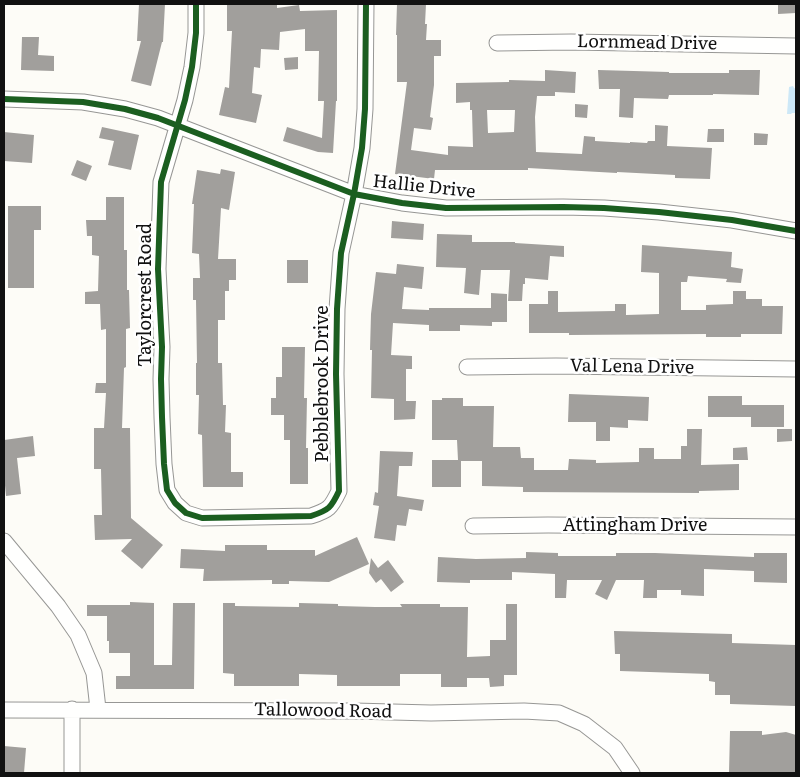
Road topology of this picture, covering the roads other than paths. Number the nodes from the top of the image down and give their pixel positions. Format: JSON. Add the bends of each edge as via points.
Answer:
{"nodes":[{"id":1,"x":196,"y":4,"type":"edge"},
{"id":2,"x":366,"y":4,"type":"edge"},
{"id":3,"x":497,"y":43,"type":"dead end"},
{"id":4,"x":796,"y":46,"type":"edge"},
{"id":5,"x":4,"y":99,"type":"edge"},
{"id":6,"x":177,"y":126,"type":"junction"},
{"id":7,"x":354,"y":194,"type":"junction"},
{"id":8,"x":796,"y":232,"type":"edge"},
{"id":9,"x":467,"y":367,"type":"dead end"},
{"id":10,"x":796,"y":369,"type":"edge"},
{"id":11,"x":256,"y":516,"type":"joint"},
{"id":12,"x":473,"y":526,"type":"dead end"},
{"id":13,"x":796,"y":527,"type":"edge"},
{"id":14,"x":4,"y":541,"type":"edge"},
{"id":15,"x":72,"y":709,"type":"junction"},
{"id":16,"x":98,"y":709,"type":"junction"},
{"id":17,"x":4,"y":710,"type":"edge"},
{"id":18,"x":628,"y":768,"type":"edge"},
{"id":19,"x":72,"y":773,"type":"edge"}],
"edges":[{"from":1,"to":6,"type":"street","name":"Taylorcrest Road","via":[[192,66]]},
{"from":2,"to":7,"type":"street","name":"Pebblebrook Drive","via":[[365,109]]},
{"from":3,"to":4,"type":"street","name":"Lornmead Drive"},
{"from":5,"to":6,"type":"street","name":"Hallie Drive","via":[[83,102],[125,109]]},
{"from":6,"to":7,"type":"street","name":"Hallie Drive"},
{"from":6,"to":11,"type":"street","name":"Taylorcrest Road","via":[[161,182],[158,260],[167,490],[186,513],[202,518]]},
{"from":7,"to":8,"type":"street","name":"Hallie Drive","via":[[446,208],[563,207],[659,212],[732,220]]},
{"from":7,"to":11,"type":"street","name":"Pebblebrook Drive","via":[[341,253],[338,309],[339,491],[332,506],[312,516]]},
{"from":9,"to":10,"type":"street","name":"Val Lena Drive"},
{"from":12,"to":13,"type":"street","name":"Attingham Drive"},
{"from":14,"to":16,"type":"street","via":[[78,635],[94,673]]},
{"from":15,"to":16,"type":"street","name":"Tallowood Road"},
{"from":15,"to":17,"type":"street","name":"Tallowood Road"},
{"from":15,"to":19,"type":"street"},
{"from":16,"to":18,"type":"street","name":"Tallowood Road","via":[[559,713],[584,724],[614,748]]}]}
